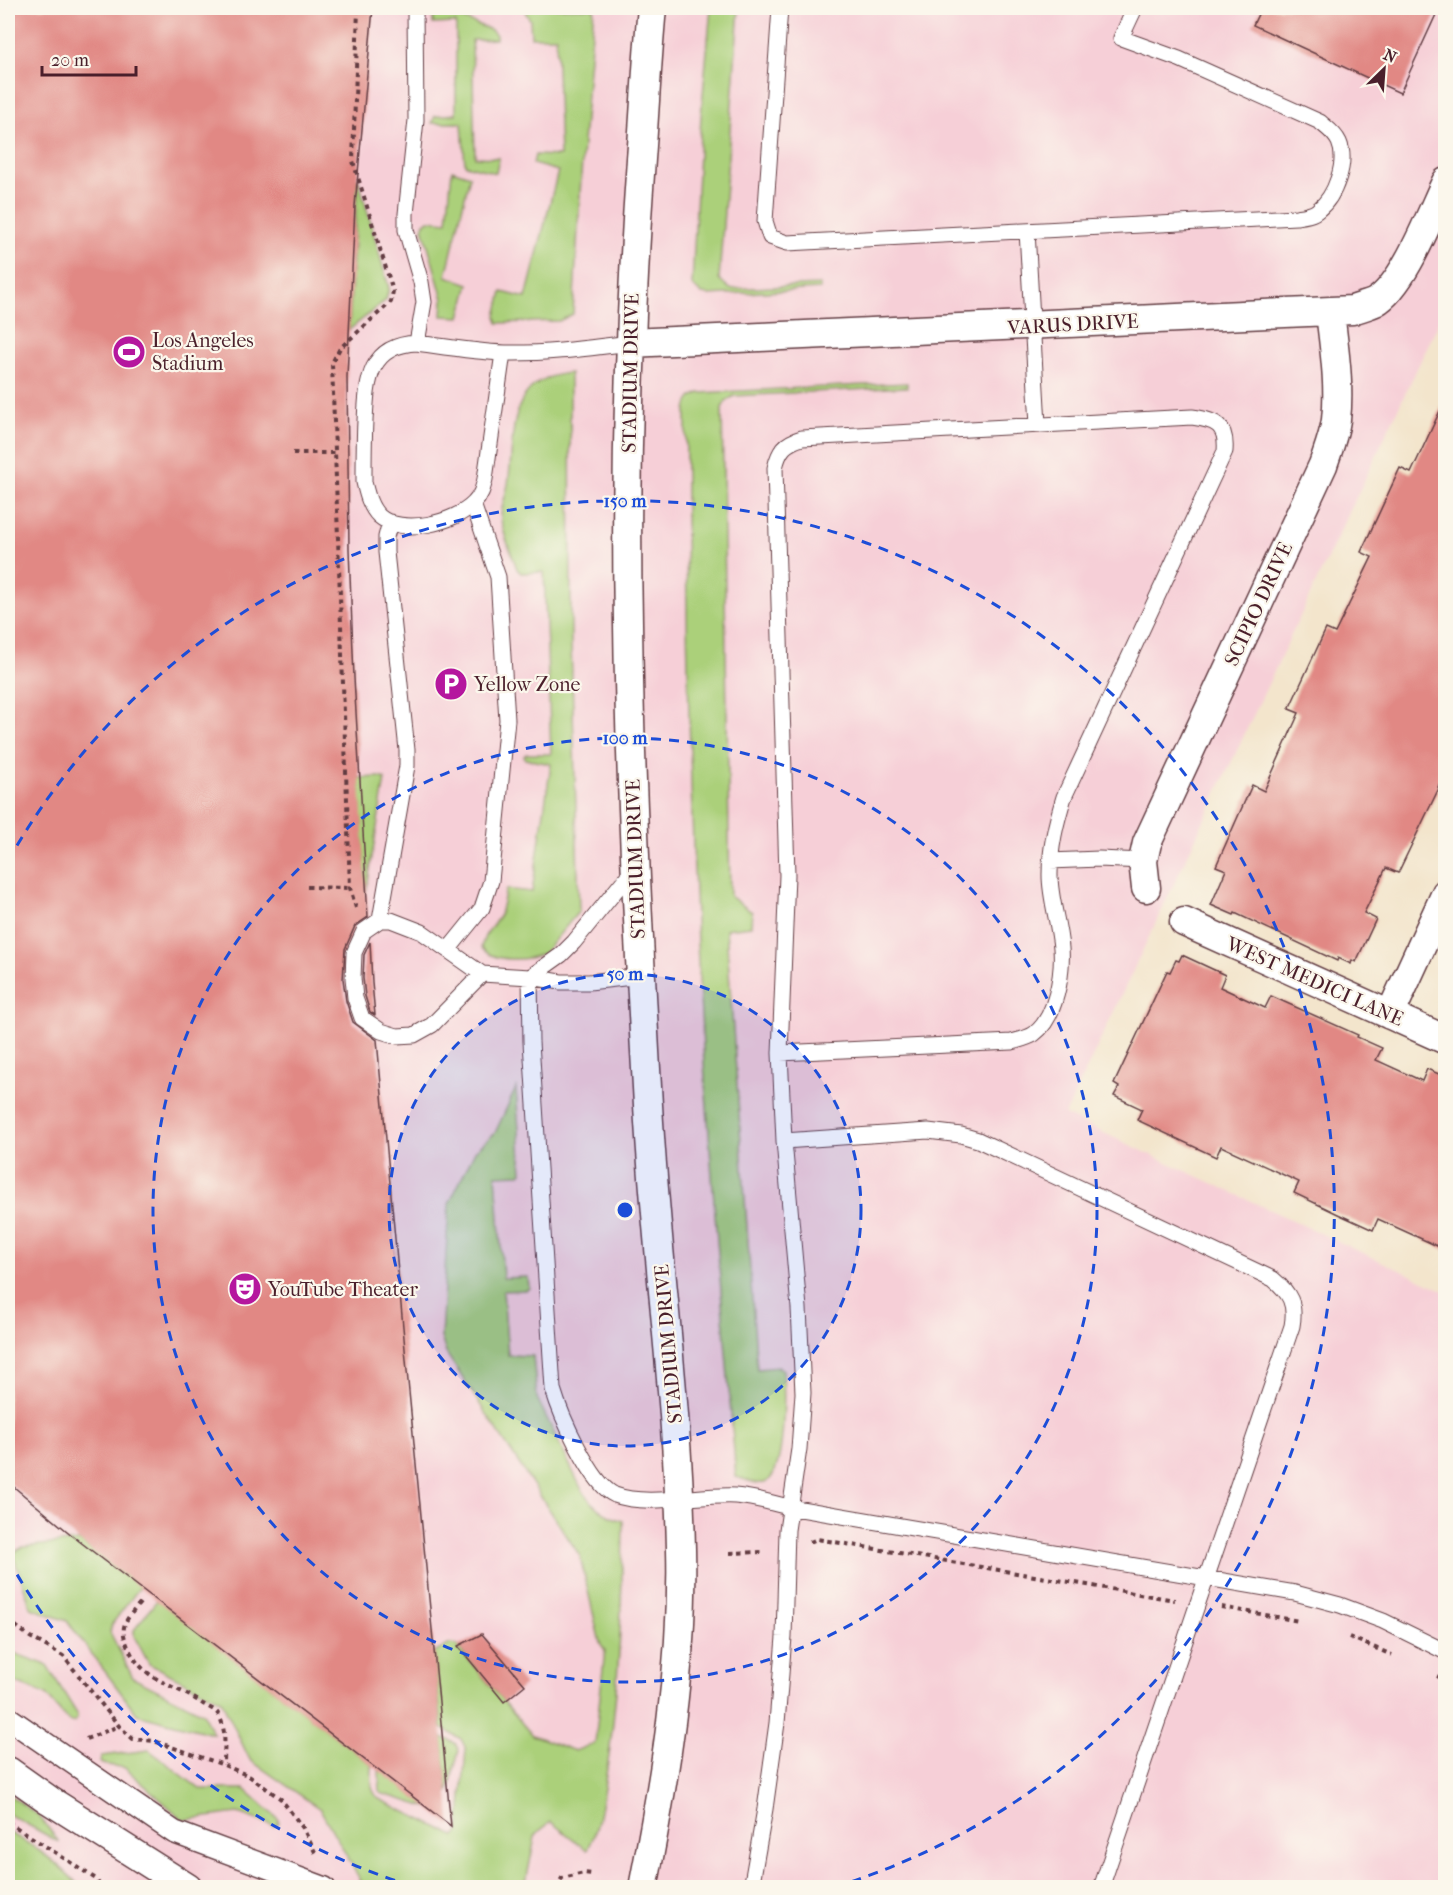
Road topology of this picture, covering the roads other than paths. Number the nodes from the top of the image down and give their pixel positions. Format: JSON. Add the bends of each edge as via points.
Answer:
{"nodes":[{"id":1,"x":415,"y":8,"type":"edge"},
{"id":2,"x":652,"y":8,"type":"edge"},
{"id":3,"x":780,"y":8,"type":"edge"},
{"id":4,"x":1135,"y":8,"type":"edge"},
{"id":5,"x":1446,"y":182,"type":"edge"},
{"id":6,"x":1027,"y":231,"type":"junction"},
{"id":7,"x":1330,"y":312,"type":"junction"},
{"id":8,"x":1033,"y":326,"type":"junction"},
{"id":9,"x":417,"y":343,"type":"junction"},
{"id":10,"x":630,"y":343,"type":"junction"},
{"id":11,"x":503,"y":353,"type":"junction"},
{"id":12,"x":1038,"y":425,"type":"junction"},
{"id":13,"x":473,"y":504,"type":"junction"},
{"id":14,"x":390,"y":522,"type":"junction"},
{"id":15,"x":1050,"y":861,"type":"junction"},
{"id":16,"x":635,"y":866,"type":"junction"},
{"id":17,"x":1145,"y":874,"type":"joint"},
{"id":18,"x":1446,"y":893,"type":"edge"},
{"id":19,"x":380,"y":920,"type":"junction"},
{"id":20,"x":1184,"y":922,"type":"dead end"},
{"id":21,"x":448,"y":951,"type":"junction"},
{"id":22,"x":482,"y":974,"type":"junction"},
{"id":23,"x":530,"y":976,"type":"junction"},
{"id":24,"x":641,"y":976,"type":"junction"},
{"id":25,"x":1390,"y":1015,"type":"junction"},
{"id":26,"x":1446,"y":1040,"type":"edge"},
{"id":27,"x":780,"y":1053,"type":"junction"},
{"id":28,"x":784,"y":1141,"type":"junction"},
{"id":29,"x":679,"y":1498,"type":"junction"},
{"id":30,"x":789,"y":1507,"type":"junction"},
{"id":31,"x":1205,"y":1579,"type":"junction"},
{"id":32,"x":1446,"y":1652,"type":"edge"},
{"id":33,"x":8,"y":1718,"type":"edge"},
{"id":34,"x":8,"y":1772,"type":"edge"},
{"id":35,"x":188,"y":1887,"type":"edge"},
{"id":36,"x":324,"y":1887,"type":"edge"},
{"id":37,"x":644,"y":1887,"type":"edge"},
{"id":38,"x":751,"y":1887,"type":"edge"},
{"id":39,"x":1101,"y":1887,"type":"edge"}],
"edges":[{"from":1,"to":9,"type":"lane","via":[[416,120],[405,214],[424,302]]},
{"from":2,"to":10,"type":"street","name":"STADIUM DRIVE"},
{"from":3,"to":6,"type":"lane","via":[[765,221],[770,237],[787,243]]},
{"from":4,"to":6,"type":"lane","via":[[1121,38],[1179,59],[1320,122],[1331,131],[1343,154],[1343,167],[1334,187],[1318,211],[1296,217]]},
{"from":5,"to":7,"type":"street","name":"VARUS DRIVE","via":[[1394,283],[1377,301],[1353,310]]},
{"from":6,"to":8,"type":"lane"},
{"from":7,"to":8,"type":"street","name":"VARUS DRIVE"},
{"from":7,"to":17,"type":"street","name":"SCIPIO DRIVE","via":[[1337,375],[1336,421],[1323,465],[1147,843]]},
{"from":8,"to":10,"type":"street","name":"VARUS DRIVE"},
{"from":8,"to":12,"type":"lane"},
{"from":9,"to":11,"type":"lane"},
{"from":9,"to":14,"type":"lane","via":[[393,347],[379,358],[366,388],[367,496],[380,517]]},
{"from":10,"to":11,"type":"lane","via":[[568,351]]},
{"from":10,"to":16,"type":"street","name":"STADIUM DRIVE","via":[[627,620]]},
{"from":11,"to":13,"type":"lane","via":[[485,478],[482,493]]},
{"from":12,"to":15,"type":"lane","via":[[1192,417],[1208,419],[1222,428],[1226,438],[1225,451],[1064,797]]},
{"from":12,"to":27,"type":"lane","via":[[802,438],[783,446],[778,457],[775,468],[787,875]]},
{"from":13,"to":14,"type":"lane","via":[[458,514],[417,526]]},
{"from":13,"to":21,"type":"lane","via":[[498,577],[507,720],[491,881],[482,908]]},
{"from":14,"to":19,"type":"lane","via":[[386,552],[407,766]]},
{"from":15,"to":17,"type":"lane","via":[[1099,859]]},
{"from":15,"to":27,"type":"lane","via":[[1061,949],[1059,980],[1050,1012],[1034,1034],[1012,1042]]},
{"from":16,"to":23,"type":"lane","via":[[574,942]]},
{"from":16,"to":24,"type":"street","name":"STADIUM DRIVE"},
{"from":18,"to":25,"type":"street"},
{"from":19,"to":21,"type":"lane","via":[[412,927]]},
{"from":19,"to":22,"type":"lane","via":[[364,931],[354,953],[352,978],[362,1018],[381,1031],[397,1036],[414,1035],[432,1025]]},
{"from":20,"to":25,"type":"street","name":"WEST MEDICI LANE"},
{"from":21,"to":22,"type":"lane"},
{"from":22,"to":23,"type":"lane"},
{"from":23,"to":24,"type":"lane","via":[[589,982]]},
{"from":23,"to":29,"type":"lane","via":[[532,1066],[553,1389],[600,1484],[626,1497]]},
{"from":24,"to":29,"type":"street","name":"STADIUM DRIVE"},
{"from":25,"to":26,"type":"street","name":"WEST MEDICI LANE"},
{"from":27,"to":28,"type":"lane"},
{"from":28,"to":30,"type":"lane","via":[[799,1308],[802,1393],[799,1449]]},
{"from":28,"to":31,"type":"lane","via":[[928,1131],[961,1135],[1284,1287],[1292,1299],[1292,1326]]},
{"from":29,"to":30,"type":"lane","via":[[735,1496]]},
{"from":29,"to":37,"type":"street","name":"STADIUM DRIVE","via":[[678,1652],[665,1770]]},
{"from":30,"to":31,"type":"lane"},
{"from":30,"to":38,"type":"lane","via":[[777,1723]]},
{"from":31,"to":32,"type":"lane","via":[[1295,1593],[1340,1605]]},
{"from":31,"to":39,"type":"lane"},
{"from":33,"to":36,"type":"street","via":[[174,1832]]},
{"from":34,"to":35,"type":"street"}]}
